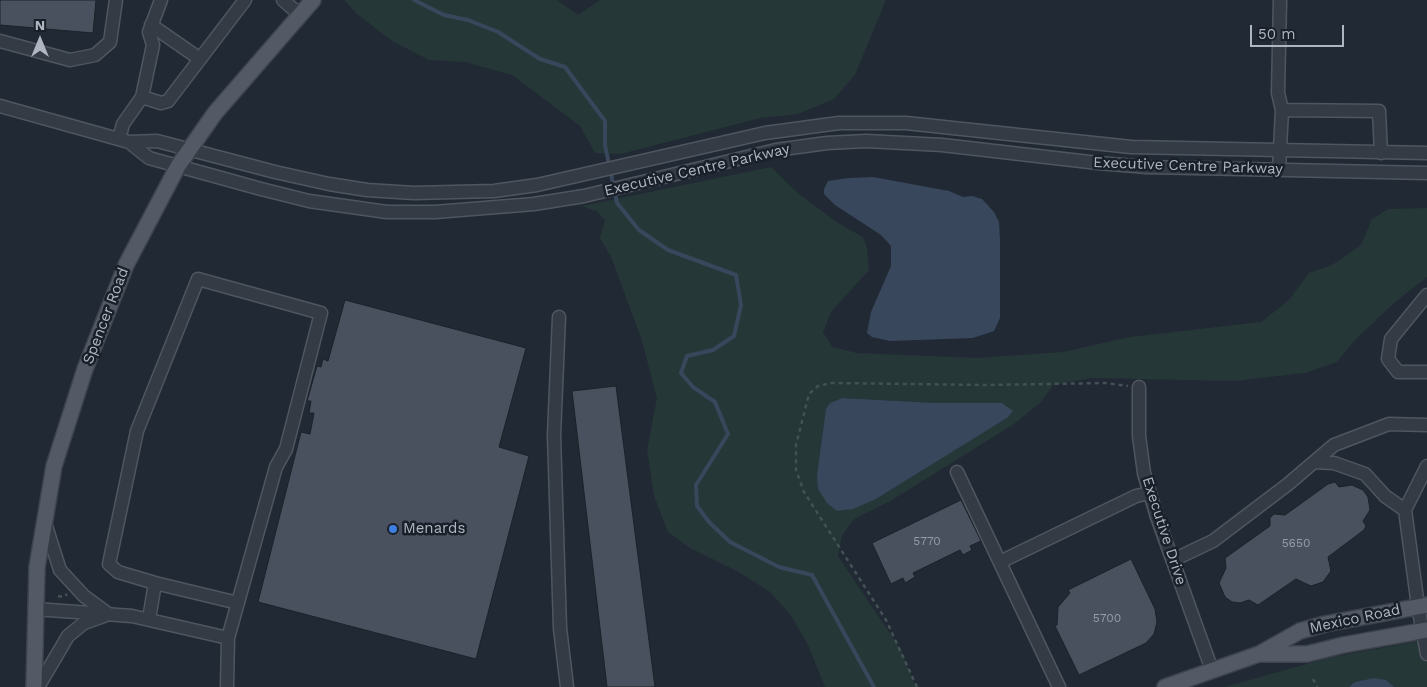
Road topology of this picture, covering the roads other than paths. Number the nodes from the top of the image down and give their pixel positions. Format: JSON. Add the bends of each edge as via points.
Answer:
{"nodes":[{"id":1,"x":116,"y":0,"type":"edge"},
{"id":2,"x":161,"y":0,"type":"edge"},
{"id":3,"x":245,"y":0,"type":"edge"},
{"id":4,"x":283,"y":0,"type":"edge"},
{"id":5,"x":313,"y":0,"type":"edge"},
{"id":6,"x":1280,"y":0,"type":"edge"},
{"id":7,"x":300,"y":15,"type":"junction"},
{"id":8,"x":151,"y":25,"type":"junction"},
{"id":9,"x":0,"y":41,"type":"edge"},
{"id":10,"x":200,"y":59,"type":"junction"},
{"id":11,"x":142,"y":97,"type":"junction"},
{"id":12,"x":0,"y":106,"type":"edge"},
{"id":13,"x":1282,"y":110,"type":"junction"},
{"id":14,"x":124,"y":141,"type":"junction"},
{"id":15,"x":191,"y":148,"type":"junction"},
{"id":16,"x":1281,"y":150,"type":"junction"},
{"id":17,"x":1381,"y":153,"type":"junction"},
{"id":18,"x":1427,"y":153,"type":"edge"},
{"id":19,"x":178,"y":166,"type":"junction"},
{"id":20,"x":1280,"y":169,"type":"junction"},
{"id":21,"x":1427,"y":173,"type":"edge"},
{"id":22,"x":1427,"y":295,"type":"edge"},
{"id":23,"x":559,"y":317,"type":"dead end"},
{"id":24,"x":1427,"y":372,"type":"edge"},
{"id":25,"x":1139,"y":387,"type":"road end"},
{"id":26,"x":1427,"y":425,"type":"edge"},
{"id":27,"x":1314,"y":462,"type":"junction"},
{"id":28,"x":1427,"y":466,"type":"edge"},
{"id":29,"x":957,"y":472,"type":"dead end"},
{"id":30,"x":1150,"y":493,"type":"junction"},
{"id":31,"x":1405,"y":510,"type":"junction"},
{"id":32,"x":44,"y":523,"type":"junction"},
{"id":33,"x":1173,"y":560,"type":"junction"},
{"id":34,"x":1000,"y":562,"type":"junction"},
{"id":35,"x":155,"y":582,"type":"junction"},
{"id":36,"x":238,"y":603,"type":"junction"},
{"id":37,"x":1422,"y":606,"type":"edge"},
{"id":38,"x":35,"y":609,"type":"junction"},
{"id":39,"x":109,"y":614,"type":"junction"},
{"id":40,"x":149,"y":619,"type":"junction"},
{"id":41,"x":1424,"y":631,"type":"edge"},
{"id":42,"x":228,"y":638,"type":"junction"},
{"id":43,"x":1259,"y":654,"type":"junction"},
{"id":44,"x":1427,"y":654,"type":"edge"},
{"id":45,"x":1212,"y":670,"type":"junction"},
{"id":46,"x":34,"y":687,"type":"edge"},
{"id":47,"x":38,"y":687,"type":"edge"},
{"id":48,"x":227,"y":687,"type":"edge"},
{"id":49,"x":567,"y":687,"type":"edge"},
{"id":50,"x":1059,"y":687,"type":"edge"},
{"id":51,"x":1165,"y":687,"type":"edge"}],
"edges":[{"from":1,"to":9,"type":"street","via":[[110,42],[95,55],[70,60]]},
{"from":2,"to":8,"type":"street"},
{"from":3,"to":10,"type":"street"},
{"from":4,"to":7,"type":"street"},
{"from":5,"to":7,"type":"main road","name":"Spencer Road"},
{"from":6,"to":13,"type":"street","via":[[1278,93]]},
{"from":7,"to":15,"type":"main road","name":"Spencer Road","via":[[215,113]]},
{"from":8,"to":10,"type":"street"},
{"from":8,"to":11,"type":"street","via":[[149,32],[153,45]]},
{"from":10,"to":11,"type":"street","via":[[168,101],[161,103]]},
{"from":11,"to":14,"type":"street","via":[[123,124]]},
{"from":12,"to":14,"type":"street","name":"Executive Centre Parkway"},
{"from":13,"to":16,"type":"street"},
{"from":13,"to":17,"type":"street","via":[[1378,111]]},
{"from":14,"to":15,"type":"street","name":"Executive Centre Parkway","via":[[157,141]]},
{"from":14,"to":19,"type":"street","name":"Executive Centre Parkway","via":[[149,158]]},
{"from":15,"to":16,"type":"street","name":"Executive Centre Parkway","via":[[275,172],[367,190],[447,194],[494,191],[579,176],[765,133],[807,126],[868,122],[1131,147]]},
{"from":15,"to":19,"type":"main road","name":"Spencer Road"},
{"from":16,"to":17,"type":"street","name":"Executive Centre Parkway"},
{"from":16,"to":20,"type":"street"},
{"from":17,"to":18,"type":"street","name":"Executive Centre Parkway"},
{"from":19,"to":20,"type":"street","name":"Executive Centre Parkway","via":[[309,201],[387,212],[486,210],[584,196],[776,150],[866,141],[942,144],[1137,166]]},
{"from":19,"to":32,"type":"main road","name":"Spencer Road","via":[[126,265],[86,369],[54,466]]},
{"from":20,"to":21,"type":"street","name":"Executive Centre Parkway"},
{"from":22,"to":24,"type":"street","via":[[1391,339],[1388,359],[1398,372]]},
{"from":23,"to":49,"type":"street","via":[[554,435],[560,628]]},
{"from":25,"to":30,"type":"street","name":"Executive Drive","via":[[1140,436]]},
{"from":26,"to":27,"type":"street","via":[[1389,424],[1334,445]]},
{"from":27,"to":31,"type":"street","via":[[1353,468]]},
{"from":27,"to":33,"type":"street","via":[[1213,541]]},
{"from":28,"to":31,"type":"street"},
{"from":29,"to":34,"type":"street"},
{"from":30,"to":33,"type":"street","name":"Executive Drive"},
{"from":30,"to":34,"type":"street"},
{"from":31,"to":37,"type":"street"},
{"from":32,"to":38,"type":"main road","name":"Spencer Road"},
{"from":32,"to":39,"type":"street","via":[[60,570],[84,596]]},
{"from":33,"to":45,"type":"street","name":"Executive Drive"},
{"from":34,"to":50,"type":"street"},
{"from":35,"to":36,"type":"street"},
{"from":35,"to":36,"type":"street","via":[[118,572],[109,564],[137,431],[198,279],[321,313],[286,449],[276,467]]},
{"from":35,"to":40,"type":"street"},
{"from":36,"to":42,"type":"street"},
{"from":37,"to":41,"type":"street"},
{"from":37,"to":43,"type":"main road","name":"Mexico Road","via":[[1300,631]]},
{"from":38,"to":39,"type":"street"},
{"from":38,"to":46,"type":"main road","name":"Spencer Road"},
{"from":39,"to":40,"type":"street"},
{"from":39,"to":47,"type":"street","via":[[84,623],[68,636]]},
{"from":40,"to":42,"type":"street"},
{"from":41,"to":43,"type":"main road","name":"Mexico Road","via":[[1307,654]]},
{"from":41,"to":44,"type":"street"},
{"from":42,"to":48,"type":"street"},
{"from":43,"to":45,"type":"main road","name":"Mexico Road"},
{"from":45,"to":51,"type":"main road","name":"Mexico Road"}]}
